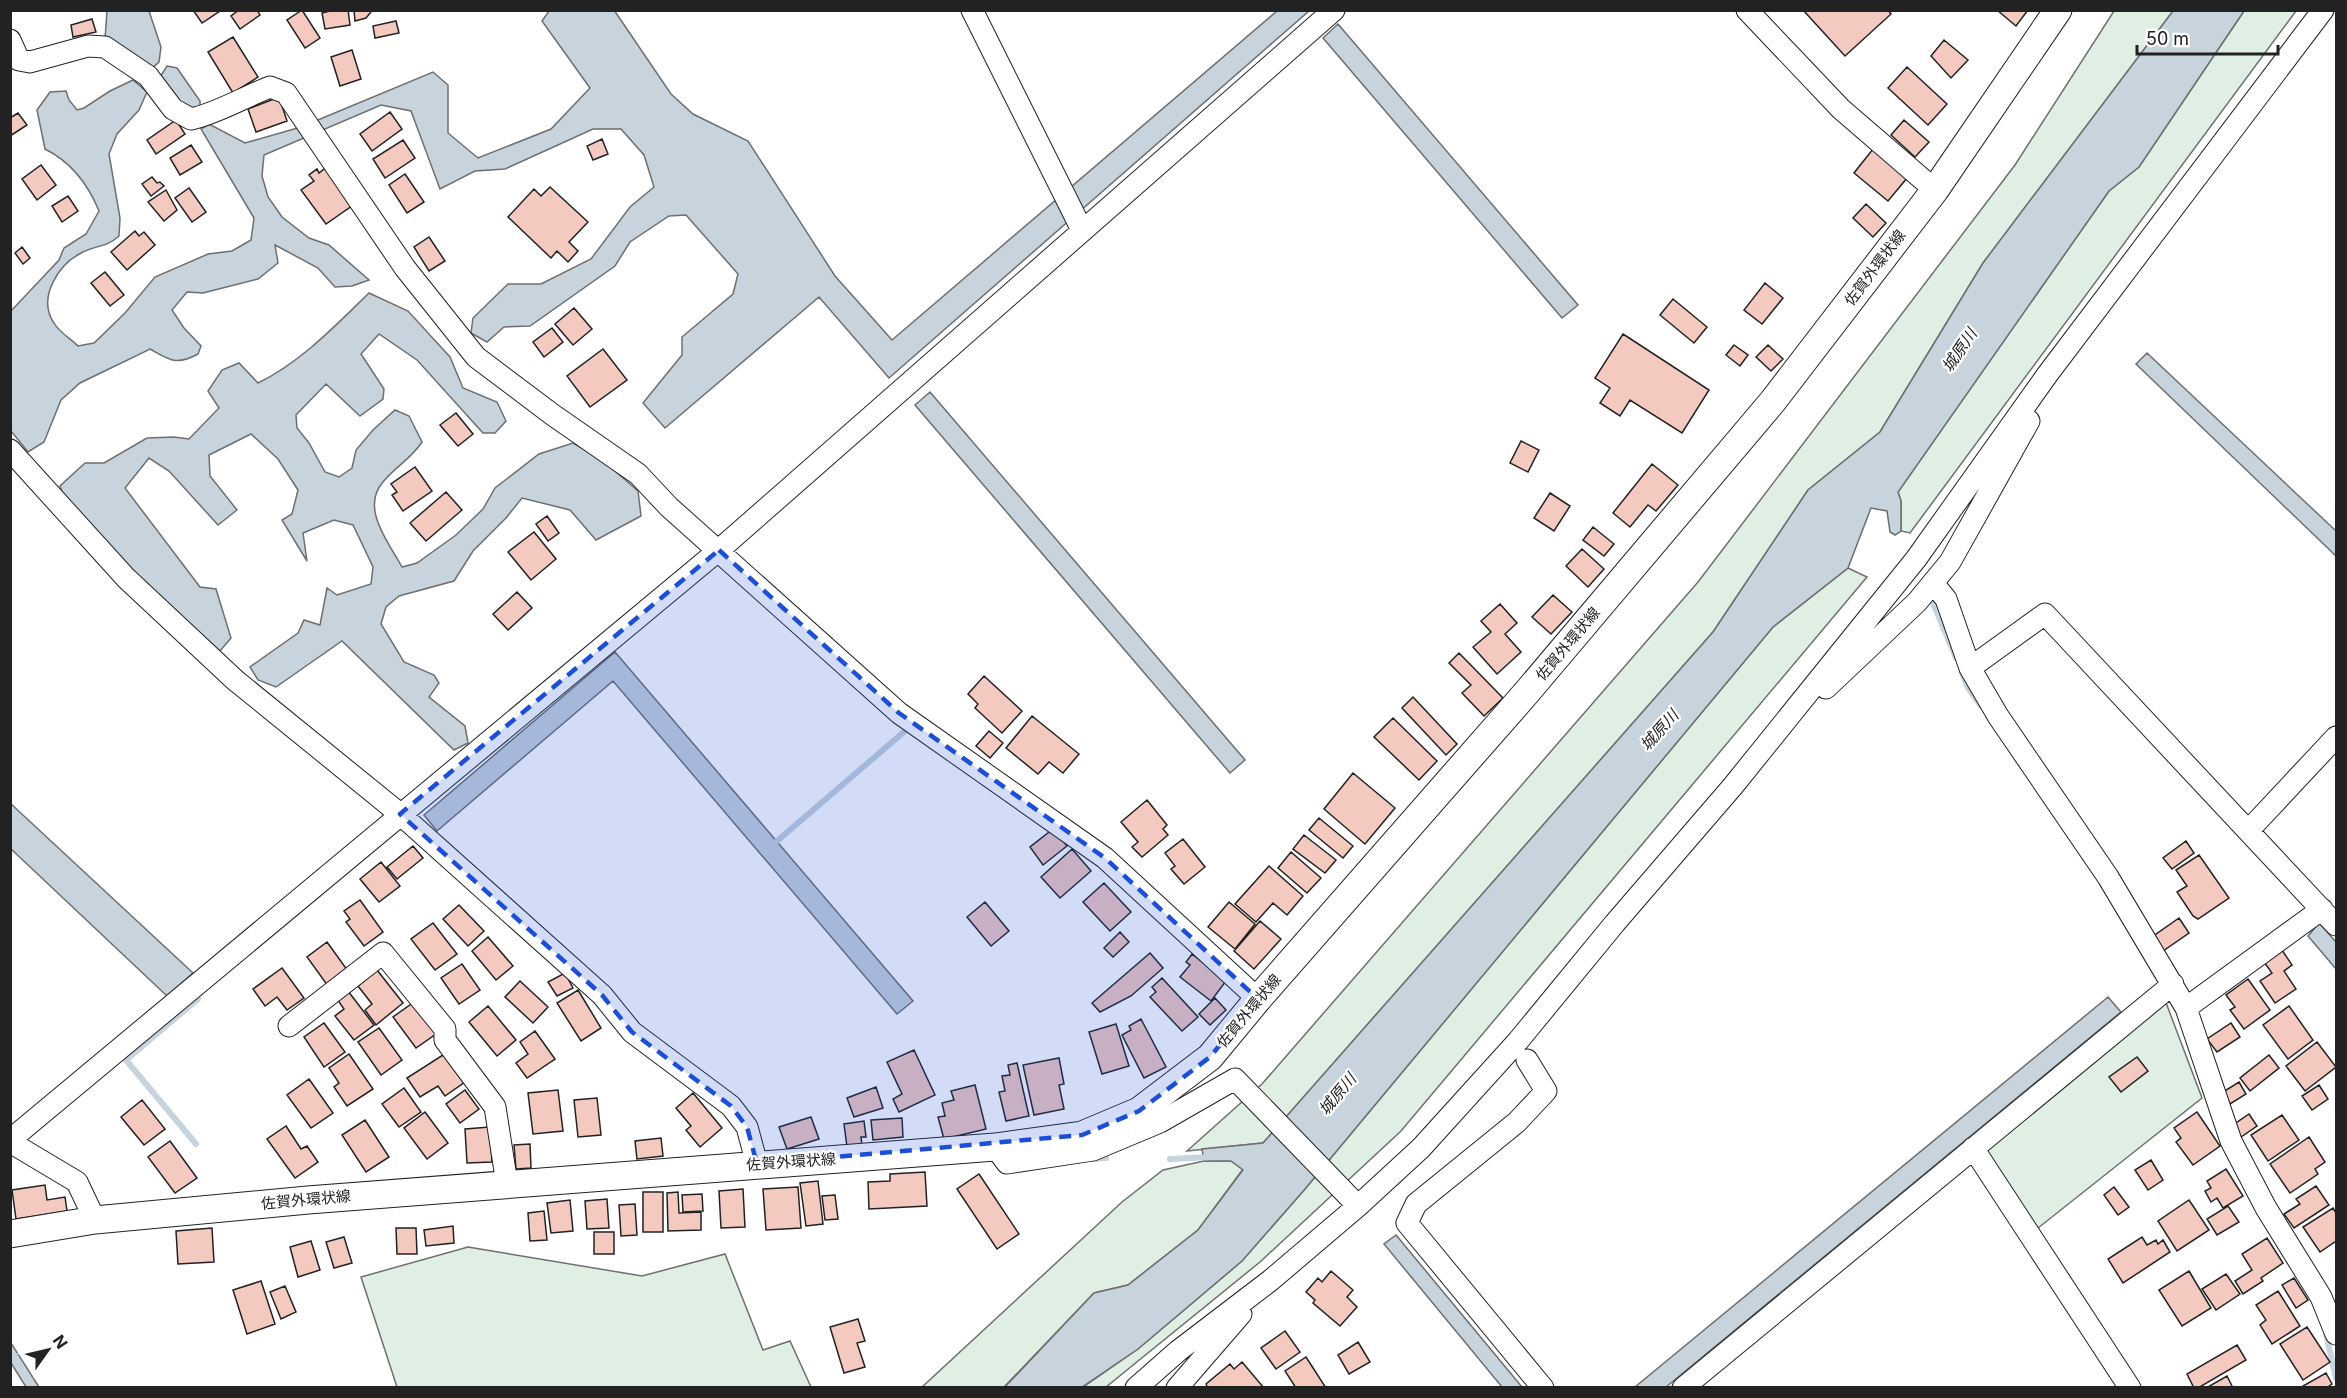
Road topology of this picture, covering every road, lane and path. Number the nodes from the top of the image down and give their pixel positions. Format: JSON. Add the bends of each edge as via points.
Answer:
{"nodes":[{"id":1,"x":972,"y":10,"type":"edge"},
{"id":2,"x":1334,"y":10,"type":"edge"},
{"id":3,"x":1748,"y":10,"type":"edge"},
{"id":4,"x":2058,"y":10,"type":"edge"},
{"id":5,"x":2323,"y":10,"type":"edge"},
{"id":6,"x":10,"y":40,"type":"edge"},
{"id":7,"x":1935,"y":190,"type":"junction"},
{"id":8,"x":1082,"y":230,"type":"junction"},
{"id":9,"x":2048,"y":375,"type":"junction"},
{"id":10,"x":10,"y":450,"type":"edge"},
{"id":11,"x":719,"y":550,"type":"junction"},
{"id":12,"x":1933,"y":583,"type":"junction"},
{"id":13,"x":1970,"y":668,"type":"junction"},
{"id":14,"x":1796,"y":708,"type":"junction"},
{"id":15,"x":2337,"y":737,"type":"edge"},
{"id":16,"x":400,"y":814,"type":"junction"},
{"id":17,"x":2249,"y":830,"type":"junction"},
{"id":18,"x":2322,"y":909,"type":"junction"},
{"id":19,"x":2337,"y":925,"type":"edge"},
{"id":20,"x":2173,"y":984,"type":"junction"},
{"id":21,"x":1258,"y":999,"type":"junction"},
{"id":22,"x":2186,"y":1008,"type":"junction"},
{"id":23,"x":289,"y":1026,"type":"dead end"},
{"id":24,"x":1527,"y":1060,"type":"dead end"},
{"id":25,"x":10,"y":1141,"type":"edge"},
{"id":26,"x":995,"y":1147,"type":"junction"},
{"id":27,"x":1973,"y":1148,"type":"junction"},
{"id":28,"x":757,"y":1164,"type":"junction"},
{"id":29,"x":507,"y":1184,"type":"junction"},
{"id":30,"x":1358,"y":1206,"type":"junction"},
{"id":31,"x":95,"y":1220,"type":"junction"},
{"id":32,"x":10,"y":1234,"type":"edge"},
{"id":33,"x":1271,"y":1280,"type":"junction"},
{"id":34,"x":2337,"y":1334,"type":"edge"},
{"id":35,"x":1136,"y":1388,"type":"edge"},
{"id":36,"x":1178,"y":1388,"type":"edge"},
{"id":37,"x":1543,"y":1388,"type":"edge"},
{"id":38,"x":1683,"y":1388,"type":"edge"},
{"id":39,"x":2130,"y":1388,"type":"edge"}],
"edges":[{"from":1,"to":8,"type":"street"},
{"from":2,"to":8,"type":"street"},
{"from":3,"to":7,"type":"street","via":[[1841,109]]},
{"from":4,"to":7,"type":"main road","name":"佐賀外環状線"},
{"from":5,"to":9,"type":"street"},
{"from":6,"to":11,"type":"street","via":[[20,60],[30,62],[88,46],[105,47],[148,76],[173,109],[191,119],[270,87],[286,93],[405,268],[476,357],[638,474]]},
{"from":7,"to":21,"type":"main road","name":"佐賀外環状線","via":[[1766,410],[1527,693]]},
{"from":8,"to":11,"type":"street"},
{"from":9,"to":12,"type":"street","via":[[2039,403],[1950,562]]},
{"from":9,"to":14,"type":"street","via":[[1916,559]]},
{"from":10,"to":16,"type":"street","via":[[134,586],[235,680]]},
{"from":11,"to":16,"type":"street"},
{"from":11,"to":21,"type":"street","via":[[899,713],[1105,858]]},
{"from":12,"to":13,"type":"street","via":[[1946,599]]},
{"from":12,"to":14,"type":"street","via":[[1823,691]]},
{"from":13,"to":17,"type":"street","via":[[2045,614]]},
{"from":13,"to":20,"type":"street","via":[[1998,716],[2108,877]]},
{"from":14,"to":30,"type":"street","via":[[1518,1041],[1421,1148]]},
{"from":15,"to":17,"type":"street"},
{"from":16,"to":25,"type":"street"},
{"from":16,"to":28,"type":"street","via":[[602,995],[632,1032],[731,1106],[747,1127]]},
{"from":17,"to":18,"type":"street"},
{"from":18,"to":19,"type":"street"},
{"from":18,"to":22,"type":"street"},
{"from":20,"to":22,"type":"street"},
{"from":20,"to":27,"type":"street"},
{"from":21,"to":26,"type":"main road","name":"佐賀外環状線","via":[[1210,1057],[1139,1112],[1082,1135]]},
{"from":22,"to":34,"type":"street","via":[[2231,1141],[2266,1208],[2321,1297]]},
{"from":23,"to":29,"type":"street","via":[[383,953],[445,1029],[445,1040],[495,1107]]},
{"from":24,"to":37,"type":"street","via":[[1546,1091],[1517,1122],[1416,1204],[1407,1223]]},
{"from":25,"to":31,"type":"street","via":[[77,1182]]},
{"from":26,"to":28,"type":"main road","name":"佐賀外環状線"},
{"from":26,"to":30,"type":"street","via":[[1007,1163],[1093,1150],[1160,1122],[1235,1079]]},
{"from":27,"to":38,"type":"street"},
{"from":27,"to":39,"type":"street"},
{"from":28,"to":29,"type":"main road","name":"佐賀外環状線"},
{"from":29,"to":31,"type":"main road","name":"佐賀外環状線"},
{"from":30,"to":33,"type":"street"},
{"from":31,"to":32,"type":"main road","name":"佐賀外環状線"},
{"from":33,"to":35,"type":"street"},
{"from":33,"to":36,"type":"street"}]}
